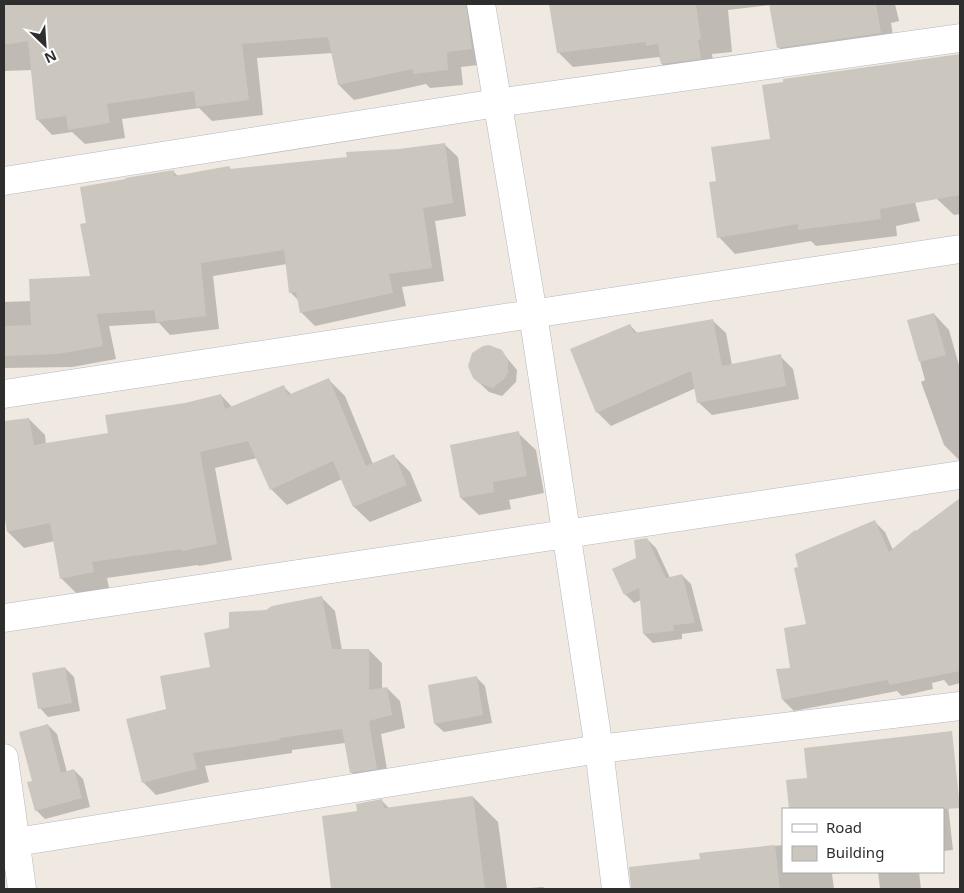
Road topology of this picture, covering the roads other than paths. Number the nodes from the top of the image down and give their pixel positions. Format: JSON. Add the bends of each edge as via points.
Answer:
{"nodes":[{"id":1,"x":481,"y":4,"type":"edge"},
{"id":2,"x":960,"y":38,"type":"edge"},
{"id":3,"x":497,"y":103,"type":"junction"},
{"id":4,"x":4,"y":181,"type":"edge"},
{"id":5,"x":960,"y":249,"type":"edge"},
{"id":6,"x":533,"y":314,"type":"junction"},
{"id":7,"x":4,"y":394,"type":"edge"},
{"id":8,"x":960,"y":475,"type":"edge"},
{"id":9,"x":566,"y":535,"type":"junction"},
{"id":10,"x":4,"y":618,"type":"edge"},
{"id":11,"x":960,"y":706,"type":"edge"},
{"id":12,"x":599,"y":748,"type":"junction"},
{"id":13,"x":4,"y":758,"type":"edge"},
{"id":14,"x":9,"y":843,"type":"edge"},
{"id":15,"x":22,"y":889,"type":"edge"},
{"id":16,"x":616,"y":889,"type":"edge"}],
"edges":[{"from":1,"to":3,"type":"street"},
{"from":2,"to":3,"type":"street"},
{"from":3,"to":4,"type":"street"},
{"from":3,"to":6,"type":"street"},
{"from":5,"to":6,"type":"street"},
{"from":6,"to":7,"type":"street"},
{"from":6,"to":9,"type":"street"},
{"from":8,"to":9,"type":"street"},
{"from":9,"to":10,"type":"street"},
{"from":9,"to":12,"type":"street"},
{"from":11,"to":12,"type":"street"},
{"from":12,"to":14,"type":"street"},
{"from":12,"to":16,"type":"street"},
{"from":13,"to":14,"type":"street"},
{"from":14,"to":15,"type":"street"}]}
